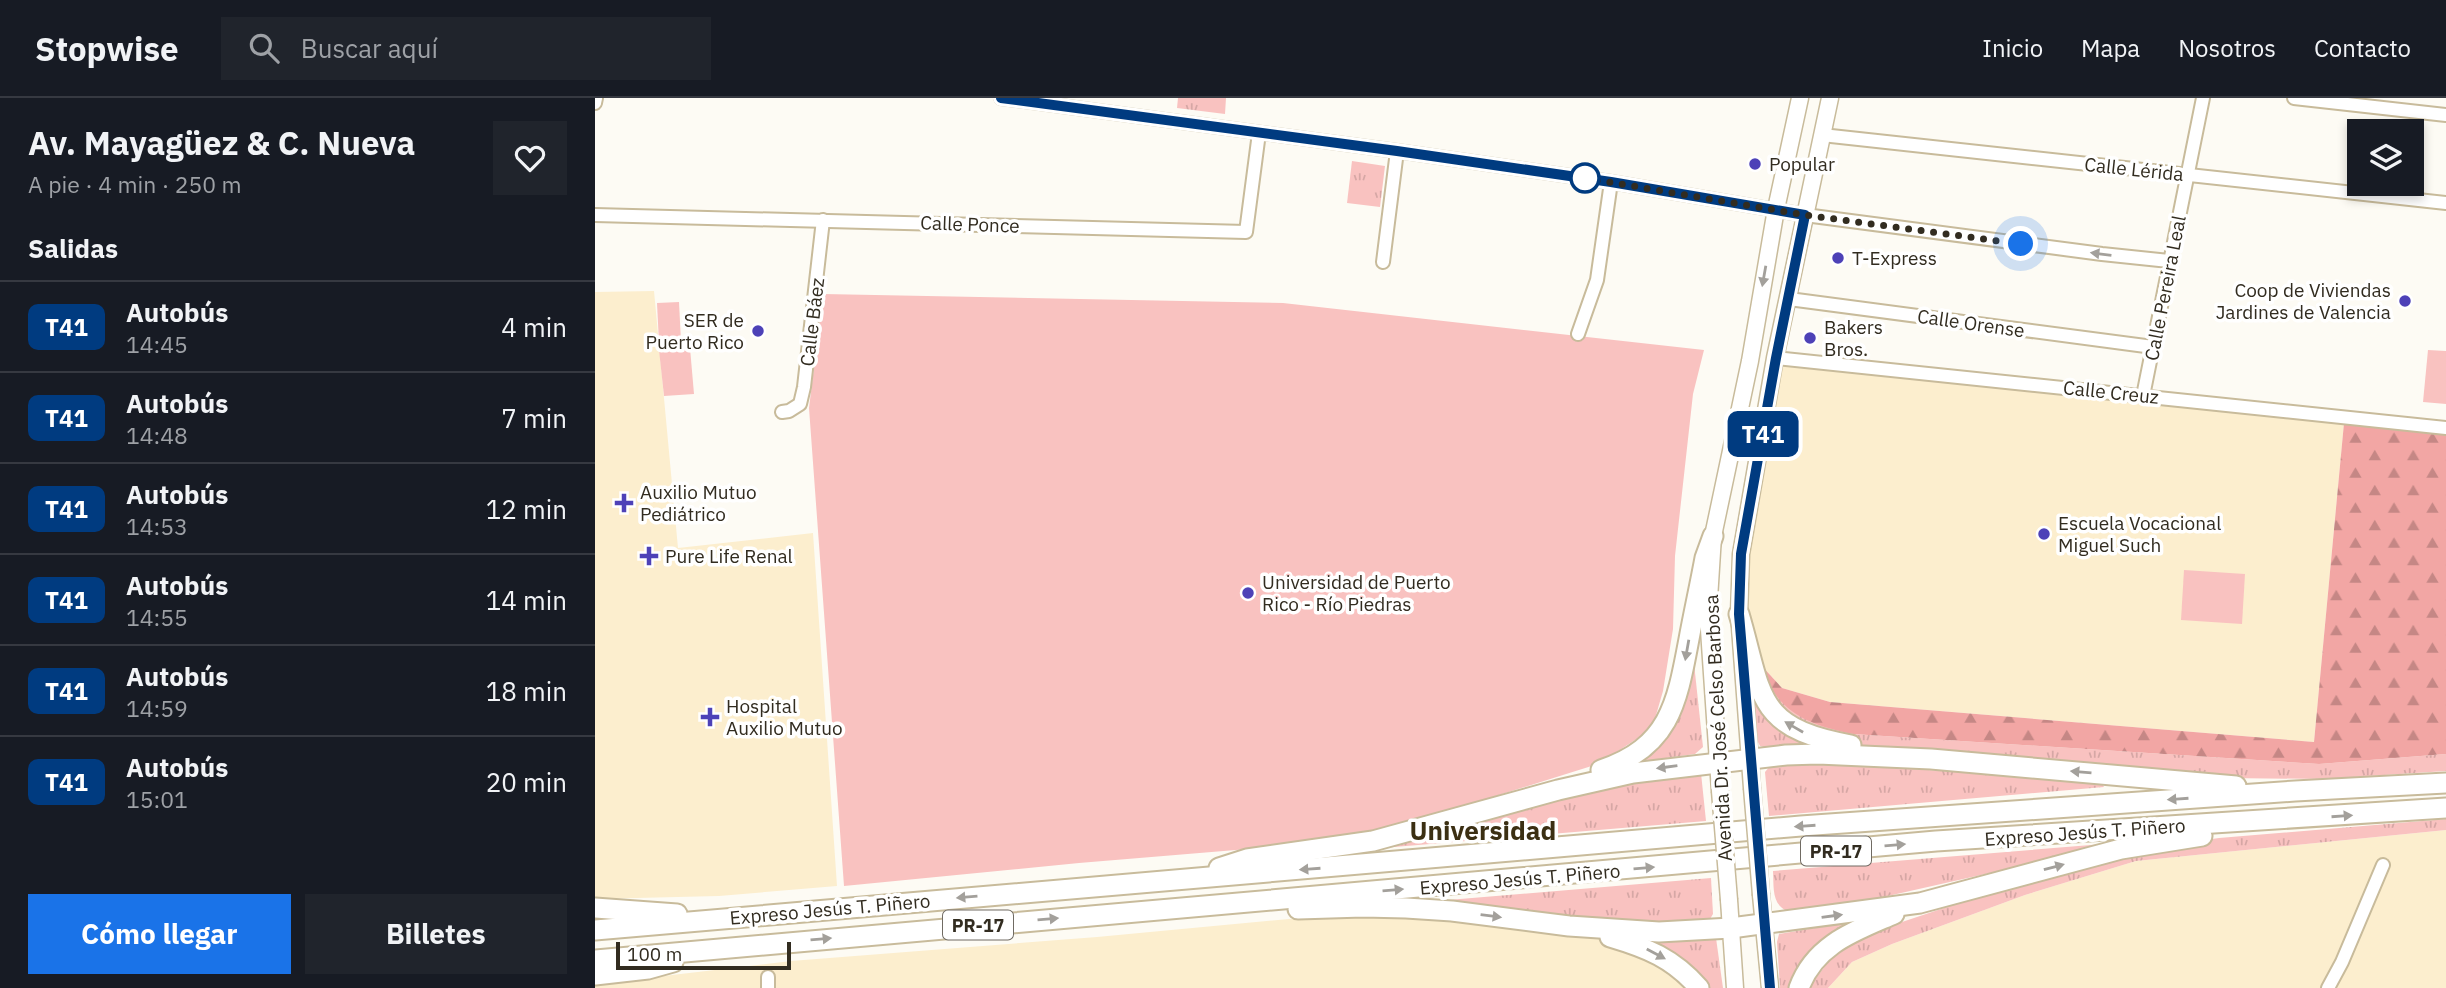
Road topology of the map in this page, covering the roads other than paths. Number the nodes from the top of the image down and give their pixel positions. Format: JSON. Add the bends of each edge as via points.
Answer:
{"nodes":[{"id":1,"x":596,"y":98,"type":"edge"},
{"id":2,"x":1001,"y":98,"type":"edge"},
{"id":3,"x":1800,"y":98,"type":"edge"},
{"id":4,"x":1830,"y":98,"type":"edge"},
{"id":5,"x":2203,"y":98,"type":"edge"},
{"id":6,"x":2294,"y":98,"type":"edge"},
{"id":7,"x":595,"y":103,"type":"edge"},
{"id":8,"x":2446,"y":115,"type":"edge"},
{"id":9,"x":1259,"y":133,"type":"junction"},
{"id":10,"x":1822,"y":135,"type":"junction"},
{"id":11,"x":1397,"y":151,"type":"junction"},
{"id":12,"x":2187,"y":174,"type":"junction"},
{"id":13,"x":1611,"y":182,"type":"junction"},
{"id":14,"x":2446,"y":203,"type":"edge"},
{"id":15,"x":1776,"y":209,"type":"junction"},
{"id":16,"x":595,"y":215,"type":"edge"},
{"id":17,"x":1805,"y":215,"type":"junction"},
{"id":18,"x":823,"y":220,"type":"junction"},
{"id":19,"x":2169,"y":261,"type":"junction"},
{"id":20,"x":1383,"y":262,"type":"dead end"},
{"id":21,"x":1789,"y":299,"type":"junction"},
{"id":22,"x":1578,"y":334,"type":"dead end"},
{"id":23,"x":2154,"y":347,"type":"junction"},
{"id":24,"x":1776,"y":358,"type":"junction"},
{"id":25,"x":2144,"y":396,"type":"junction"},
{"id":26,"x":782,"y":412,"type":"dead end"},
{"id":27,"x":2446,"y":428,"type":"edge"},
{"id":28,"x":1713,"y":536,"type":"junction"},
{"id":29,"x":1739,"y":614,"type":"junction"},
{"id":30,"x":1749,"y":758,"type":"junction"},
{"id":31,"x":1931,"y":759,"type":"junction"},
{"id":32,"x":1717,"y":761,"type":"junction"},
{"id":33,"x":2446,"y":783,"type":"edge"},
{"id":34,"x":1558,"y":790,"type":"junction"},
{"id":35,"x":2295,"y":791,"type":"junction"},
{"id":36,"x":2446,"y":808,"type":"edge"},
{"id":37,"x":2295,"y":820,"type":"junction"},
{"id":38,"x":2383,"y":865,"type":"dead end"},
{"id":39,"x":1181,"y":879,"type":"junction"},
{"id":40,"x":1227,"y":903,"type":"junction"},
{"id":41,"x":1920,"y":903,"type":"junction"},
{"id":42,"x":595,"y":908,"type":"edge"},
{"id":43,"x":727,"y":918,"type":"junction"},
{"id":44,"x":1765,"y":925,"type":"junction"},
{"id":45,"x":1569,"y":926,"type":"junction"},
{"id":46,"x":1731,"y":928,"type":"junction"},
{"id":47,"x":595,"y":930,"type":"edge"},
{"id":48,"x":729,"y":947,"type":"junction"},
{"id":49,"x":595,"y":960,"type":"edge"},
{"id":50,"x":595,"y":975,"type":"edge"},
{"id":51,"x":1699,"y":988,"type":"edge"},
{"id":52,"x":1735,"y":988,"type":"edge"},
{"id":53,"x":1770,"y":988,"type":"edge"},
{"id":54,"x":1799,"y":988,"type":"edge"},
{"id":55,"x":2328,"y":988,"type":"edge"}],
"edges":[{"from":1,"to":7,"type":"street"},
{"from":2,"to":9,"type":"street"},
{"from":3,"to":15,"type":"main road","name":"Avenida Dr. José Celso Barbosa"},
{"from":4,"to":10,"type":"main road","name":"Avenida Dr. José Celso Barbosa"},
{"from":5,"to":12,"type":"street","name":"Calle Pereira Leal"},
{"from":6,"to":8,"type":"street"},
{"from":9,"to":11,"type":"street"},
{"from":9,"to":18,"type":"street","name":"Calle Ponce","via":[[1246,232]]},
{"from":10,"to":12,"type":"street","name":"Calle Lérida"},
{"from":10,"to":17,"type":"main road","name":"Avenida Dr. José Celso Barbosa"},
{"from":11,"to":13,"type":"street"},
{"from":11,"to":20,"type":"street"},
{"from":12,"to":14,"type":"street","name":"Calle Lérida"},
{"from":12,"to":19,"type":"street","name":"Calle Pereira Leal"},
{"from":13,"to":15,"type":"street"},
{"from":13,"to":22,"type":"street","via":[[1597,280]]},
{"from":15,"to":17,"type":"street"},
{"from":15,"to":28,"type":"main road","name":"Avenida Dr. José Celso Barbosa","one_way":true},
{"from":16,"to":18,"type":"street","name":"Calle Ponce"},
{"from":19,"to":17,"type":"street","one_way":true},
{"from":17,"to":21,"type":"main road","name":"Avenida Dr. José Celso Barbosa"},
{"from":18,"to":26,"type":"street","name":"Calle Báez","via":[[804,387],[800,404]]},
{"from":19,"to":23,"type":"street","name":"Calle Pereira Leal"},
{"from":21,"to":23,"type":"street","name":"Calle Orense"},
{"from":21,"to":24,"type":"main road","name":"Avenida Dr. José Celso Barbosa"},
{"from":23,"to":25,"type":"street","name":"Calle Pereira Leal"},
{"from":24,"to":25,"type":"street","name":"Calle Creuz"},
{"from":24,"to":29,"type":"main road","name":"Avenida Dr. José Celso Barbosa","via":[[1741,554]]},
{"from":25,"to":27,"type":"street","name":"Calle Creuz"},
{"from":28,"to":32,"type":"main road","name":"Avenida Dr. José Celso Barbosa","via":[[1708,615]]},
{"from":28,"to":34,"type":"highway","one_way":true,"via":[[1674,707],[1663,726],[1631,757]]},
{"from":29,"to":30,"type":"main road","name":"Avenida Dr. José Celso Barbosa"},
{"from":31,"to":29,"type":"highway","one_way":true,"via":[[1822,740],[1779,718],[1758,688]]},
{"from":30,"to":31,"type":"highway","via":[[1818,754]]},
{"from":30,"to":32,"type":"highway"},
{"from":30,"to":44,"type":"main road","name":"Avenida Dr. José Celso Barbosa","bridge":true},
{"from":35,"to":31,"type":"highway","one_way":true},
{"from":32,"to":34,"type":"highway","one_way":true,"via":[[1633,772]]},
{"from":32,"to":46,"type":"main road","name":"Avenida Dr. José Celso Barbosa","bridge":true},
{"from":33,"to":35,"type":"highway","name":"Expreso Jesús T. Piñero","number":"PR-17"},
{"from":34,"to":39,"type":"highway","via":[[1373,841],[1247,859]]},
{"from":35,"to":39,"type":"highway","name":"Expreso Jesús T. Piñero","number":"PR-17","one_way":true,"via":[[1801,826]]},
{"from":37,"to":36,"type":"highway","name":"Expreso Jesús T. Piñero","number":"PR-17","one_way":true},
{"from":40,"to":37,"type":"highway","name":"Expreso Jesús T. Piñero","number":"PR-17","one_way":true,"via":[[1936,841]]},
{"from":41,"to":37,"type":"highway","one_way":true,"via":[[2121,849]]},
{"from":38,"to":55,"type":"street"},
{"from":39,"to":43,"type":"highway","name":"Expreso Jesús T. Piñero","number":"PR-17","one_way":true},
{"from":40,"to":45,"type":"highway","one_way":true,"via":[[1452,911]]},
{"from":48,"to":40,"type":"highway","name":"Expreso Jesús T. Piñero","number":"PR-17","one_way":true},
{"from":44,"to":41,"type":"highway","one_way":true},
{"from":41,"to":54,"type":"highway","via":[[1841,937],[1819,957]]},
{"from":42,"to":43,"type":"highway"},
{"from":43,"to":47,"type":"highway","name":"Expreso Jesús T. Piñero","number":"PR-17"},
{"from":44,"to":46,"type":"highway"},
{"from":44,"to":53,"type":"main road","name":"Avenida Dr. José Celso Barbosa"},
{"from":45,"to":46,"type":"highway","via":[[1659,932]]},
{"from":45,"to":51,"type":"highway","one_way":true,"via":[[1656,952]]},
{"from":46,"to":52,"type":"main road","name":"Avenida Dr. José Celso Barbosa"},
{"from":48,"to":49,"type":"highway","name":"Expreso Jesús T. Piñero","number":"PR-17"},
{"from":48,"to":50,"type":"highway","via":[[648,969]]}]}
